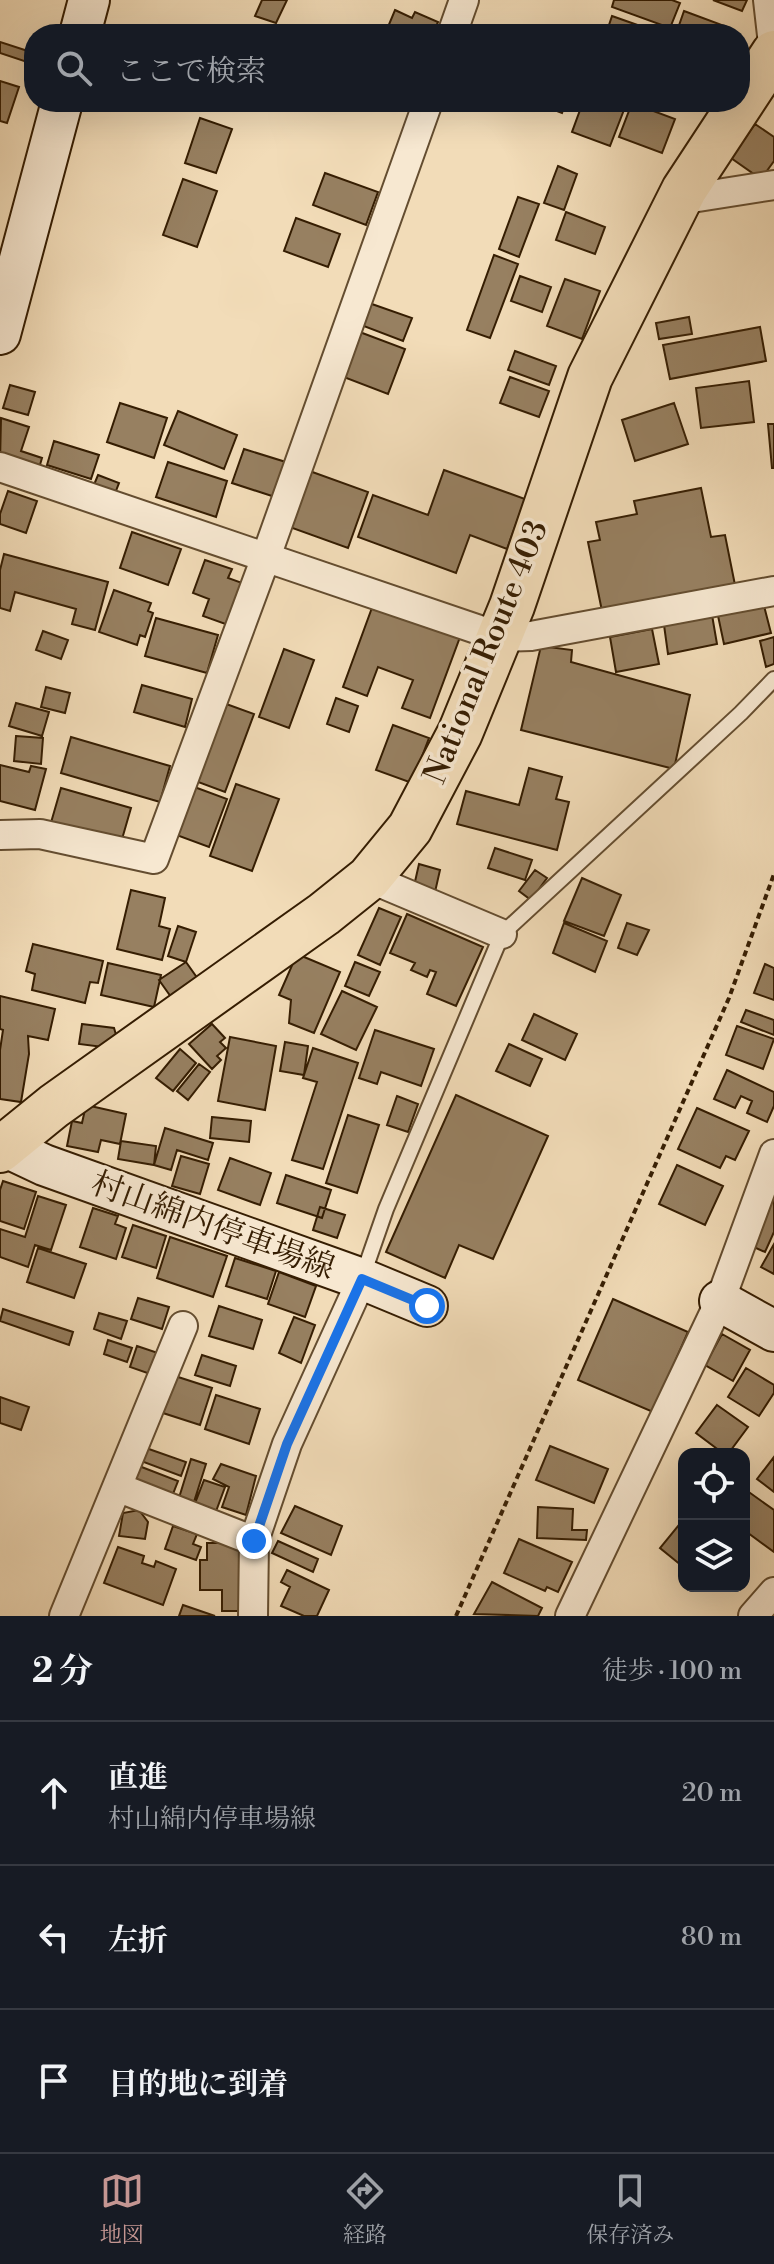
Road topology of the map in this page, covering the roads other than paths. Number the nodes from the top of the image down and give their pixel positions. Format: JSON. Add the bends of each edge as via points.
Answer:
{"nodes":[{"id":1,"x":89,"y":0,"type":"edge"},
{"id":2,"x":464,"y":0,"type":"edge"},
{"id":3,"x":768,"y":0,"type":"edge"},
{"id":4,"x":83,"y":24,"type":"edge"},
{"id":5,"x":456,"y":24,"type":"edge"},
{"id":6,"x":774,"y":53,"type":"edge"},
{"id":7,"x":750,"y":90,"type":"edge"},
{"id":8,"x":59,"y":112,"type":"edge"},
{"id":9,"x":424,"y":112,"type":"edge"},
{"id":10,"x":736,"y":112,"type":"edge"},
{"id":11,"x":774,"y":185,"type":"edge"},
{"id":12,"x":679,"y":200,"type":"junction"},
{"id":13,"x":0,"y":334,"type":"edge"},
{"id":14,"x":0,"y":467,"type":"edge"},
{"id":15,"x":266,"y":557,"type":"junction"},
{"id":16,"x":774,"y":591,"type":"edge"},
{"id":17,"x":500,"y":637,"type":"junction"},
{"id":18,"x":774,"y":679,"type":"edge"},
{"id":19,"x":0,"y":835,"type":"edge"},
{"id":20,"x":369,"y":878,"type":"junction"},
{"id":21,"x":502,"y":934,"type":"junction"},
{"id":22,"x":1,"y":1147,"type":"edge"},
{"id":23,"x":774,"y":1154,"type":"edge"},
{"id":24,"x":362,"y":1279,"type":"junction"},
{"id":25,"x":720,"y":1301,"type":"junction"},
{"id":26,"x":427,"y":1306,"type":"dead end"},
{"id":27,"x":183,"y":1326,"type":"dead end"},
{"id":28,"x":774,"y":1331,"type":"edge"},
{"id":29,"x":117,"y":1487,"type":"junction"},
{"id":30,"x":254,"y":1541,"type":"junction"},
{"id":31,"x":774,"y":1592,"type":"edge"},
{"id":32,"x":64,"y":1616,"type":"edge"},
{"id":33,"x":253,"y":1616,"type":"edge"},
{"id":34,"x":570,"y":1616,"type":"edge"},
{"id":35,"x":753,"y":1616,"type":"edge"}],
"edges":[{"from":1,"to":4,"type":"main road"},
{"from":2,"to":5,"type":"street"},
{"from":3,"to":6,"type":"street"},
{"from":6,"to":7,"type":"highway","name":"National Route 403"},
{"from":8,"to":13,"type":"main road"},
{"from":9,"to":15,"type":"street"},
{"from":10,"to":12,"type":"highway","name":"National Route 403"},
{"from":11,"to":12,"type":"street"},
{"from":12,"to":17,"type":"highway","name":"National Route 403","via":[[590,377]]},
{"from":14,"to":15,"type":"street"},
{"from":15,"to":17,"type":"street"},
{"from":15,"to":19,"type":"street","via":[[154,859],[40,834]]},
{"from":16,"to":17,"type":"street","via":[[531,636]]},
{"from":17,"to":20,"type":"highway","name":"National Route 403","via":[[460,733],[410,828]]},
{"from":18,"to":21,"type":"lane"},
{"from":20,"to":21,"type":"street"},
{"from":20,"to":22,"type":"highway","name":"National Route 403"},
{"from":21,"to":24,"type":"lane","via":[[386,1209]]},
{"from":22,"to":24,"type":"main road","name":"村山綿内停車場線"},
{"from":23,"to":25,"type":"street"},
{"from":24,"to":26,"type":"main road","name":"村山綿内停車場線"},
{"from":24,"to":30,"type":"street","via":[[287,1444]]},
{"from":25,"to":28,"type":"main road"},
{"from":25,"to":34,"type":"street"},
{"from":27,"to":29,"type":"street"},
{"from":29,"to":30,"type":"street"},
{"from":29,"to":32,"type":"street"},
{"from":30,"to":33,"type":"street"},
{"from":31,"to":35,"type":"street"}]}
